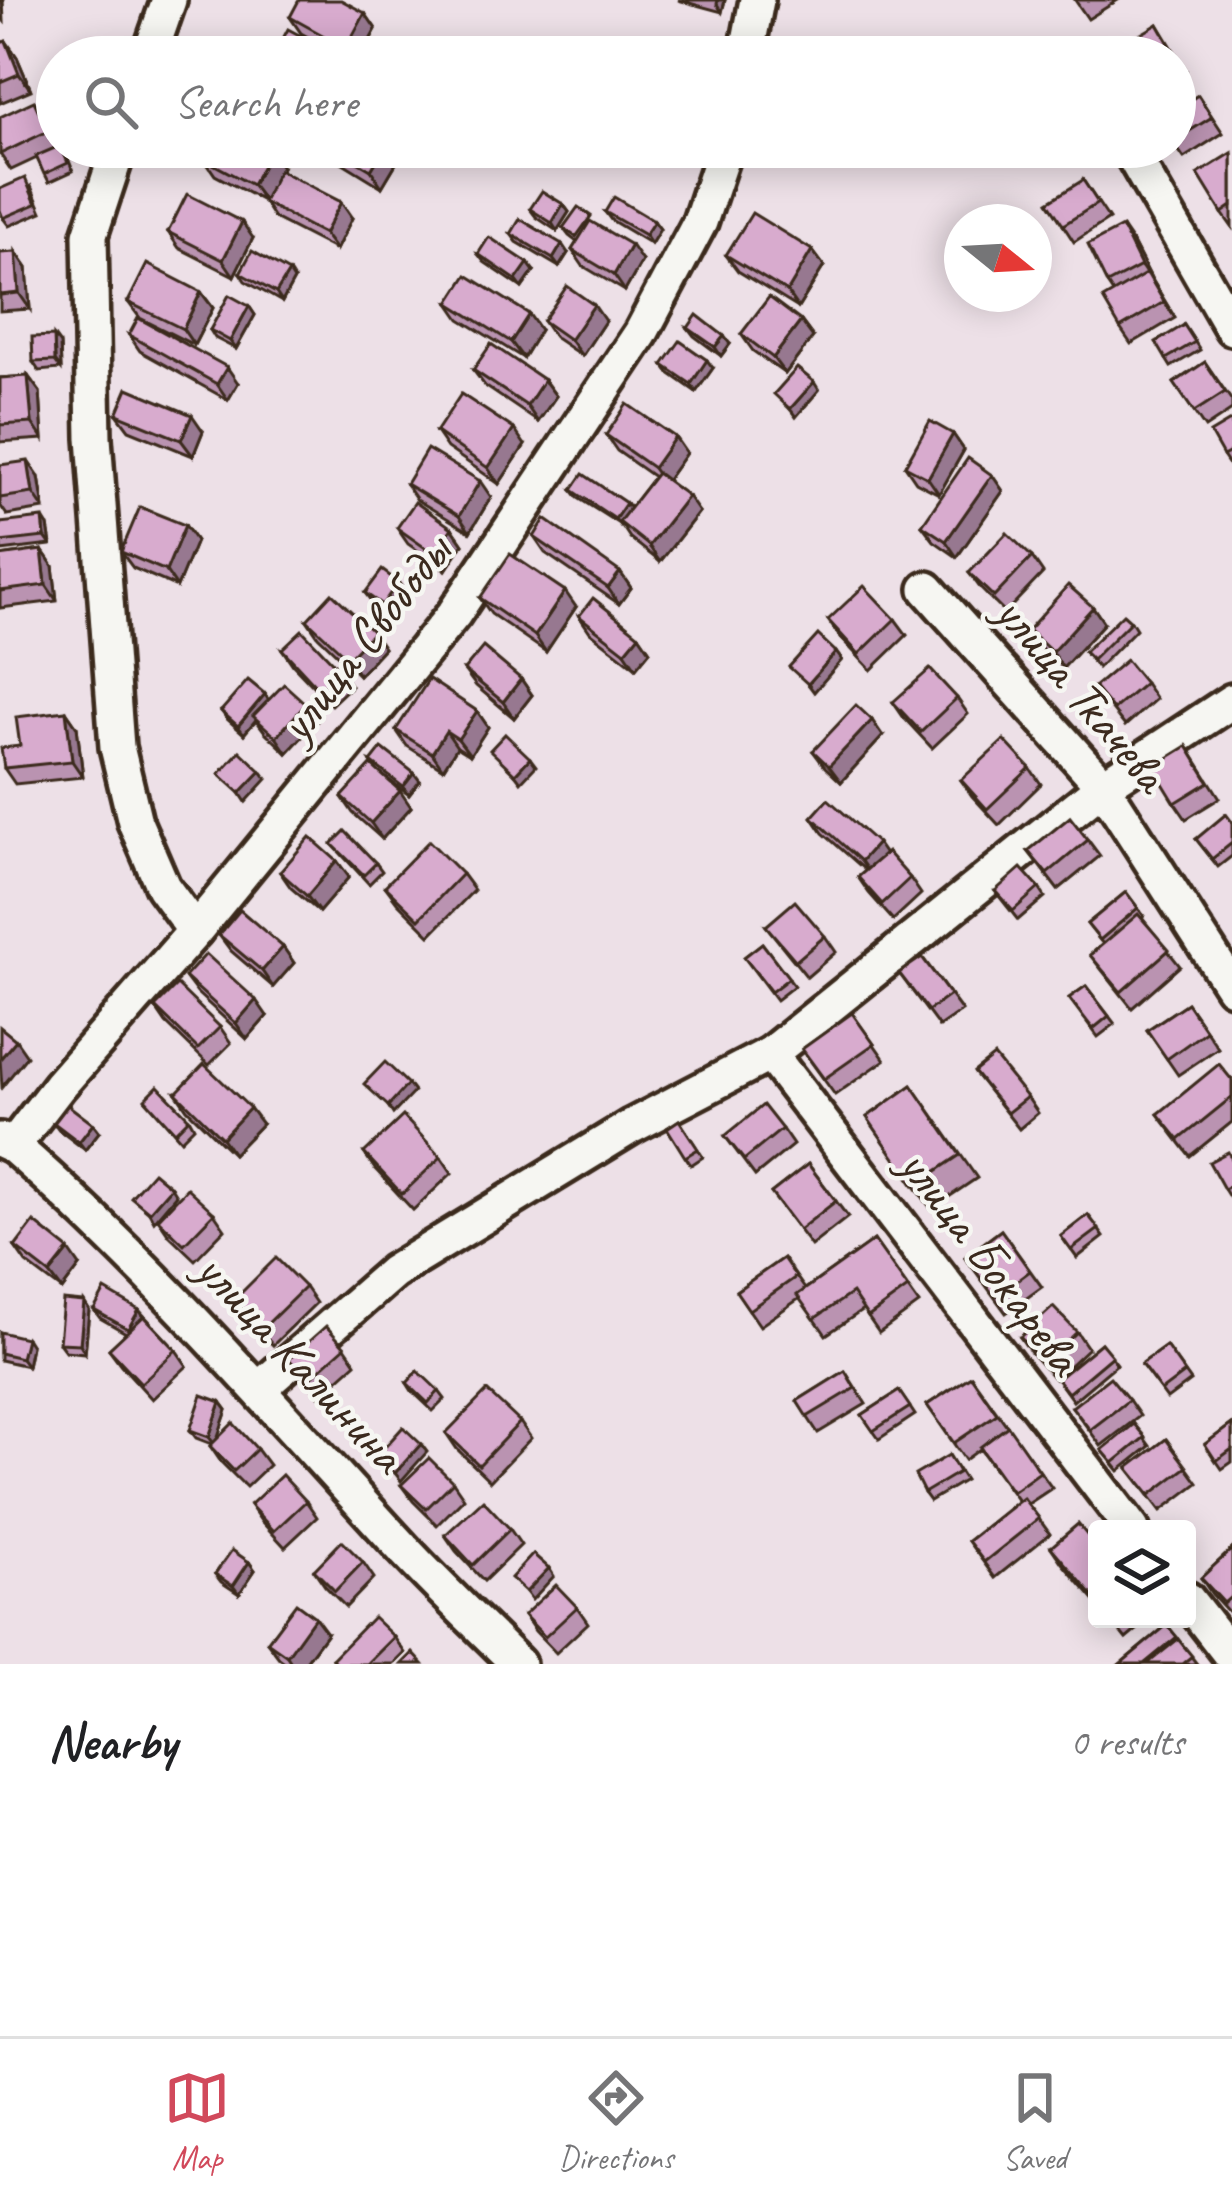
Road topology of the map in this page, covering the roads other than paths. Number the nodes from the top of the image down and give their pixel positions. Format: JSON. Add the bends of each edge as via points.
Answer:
{"nodes":[{"id":1,"x":170,"y":0,"type":"edge"},
{"id":2,"x":757,"y":0,"type":"edge"},
{"id":3,"x":157,"y":36,"type":"edge"},
{"id":4,"x":750,"y":36,"type":"edge"},
{"id":5,"x":112,"y":168,"type":"edge"},
{"id":6,"x":718,"y":168,"type":"edge"},
{"id":7,"x":1140,"y":168,"type":"edge"},
{"id":8,"x":1232,"y":328,"type":"edge"},
{"id":9,"x":927,"y":590,"type":"dead end"},
{"id":10,"x":1232,"y":701,"type":"edge"},
{"id":11,"x":1103,"y":787,"type":"junction"},
{"id":12,"x":195,"y":931,"type":"junction"},
{"id":13,"x":1232,"y":988,"type":"edge"},
{"id":14,"x":770,"y":1054,"type":"junction"},
{"id":15,"x":7,"y":1143,"type":"edge"},
{"id":16,"x":260,"y":1388,"type":"junction"},
{"id":17,"x":1125,"y":1520,"type":"edge"},
{"id":18,"x":1196,"y":1611,"type":"edge"},
{"id":19,"x":1232,"y":1657,"type":"edge"},
{"id":20,"x":518,"y":1664,"type":"edge"}],
"edges":[{"from":1,"to":3,"type":"street"},
{"from":2,"to":4,"type":"street"},
{"from":5,"to":12,"type":"street","via":[[90,235],[94,438],[117,747],[144,844]]},
{"from":6,"to":12,"type":"street","name":"улица Свободы","via":[[700,222],[641,334],[454,614]]},
{"from":7,"to":8,"type":"street"},
{"from":9,"to":11,"type":"street","name":"улица Ткачева"},
{"from":10,"to":11,"type":"street"},
{"from":11,"to":13,"type":"street","name":"улица Ткачева"},
{"from":11,"to":14,"type":"street"},
{"from":12,"to":15,"type":"street","name":"улица Свободы"},
{"from":14,"to":16,"type":"street","via":[[632,1126],[393,1272]]},
{"from":14,"to":17,"type":"street","name":"улица Бокарева"},
{"from":15,"to":16,"type":"street","name":"улица Калинина","via":[[96,1218]]},
{"from":16,"to":20,"type":"street","name":"улица Калинина"},
{"from":18,"to":19,"type":"street"}]}
